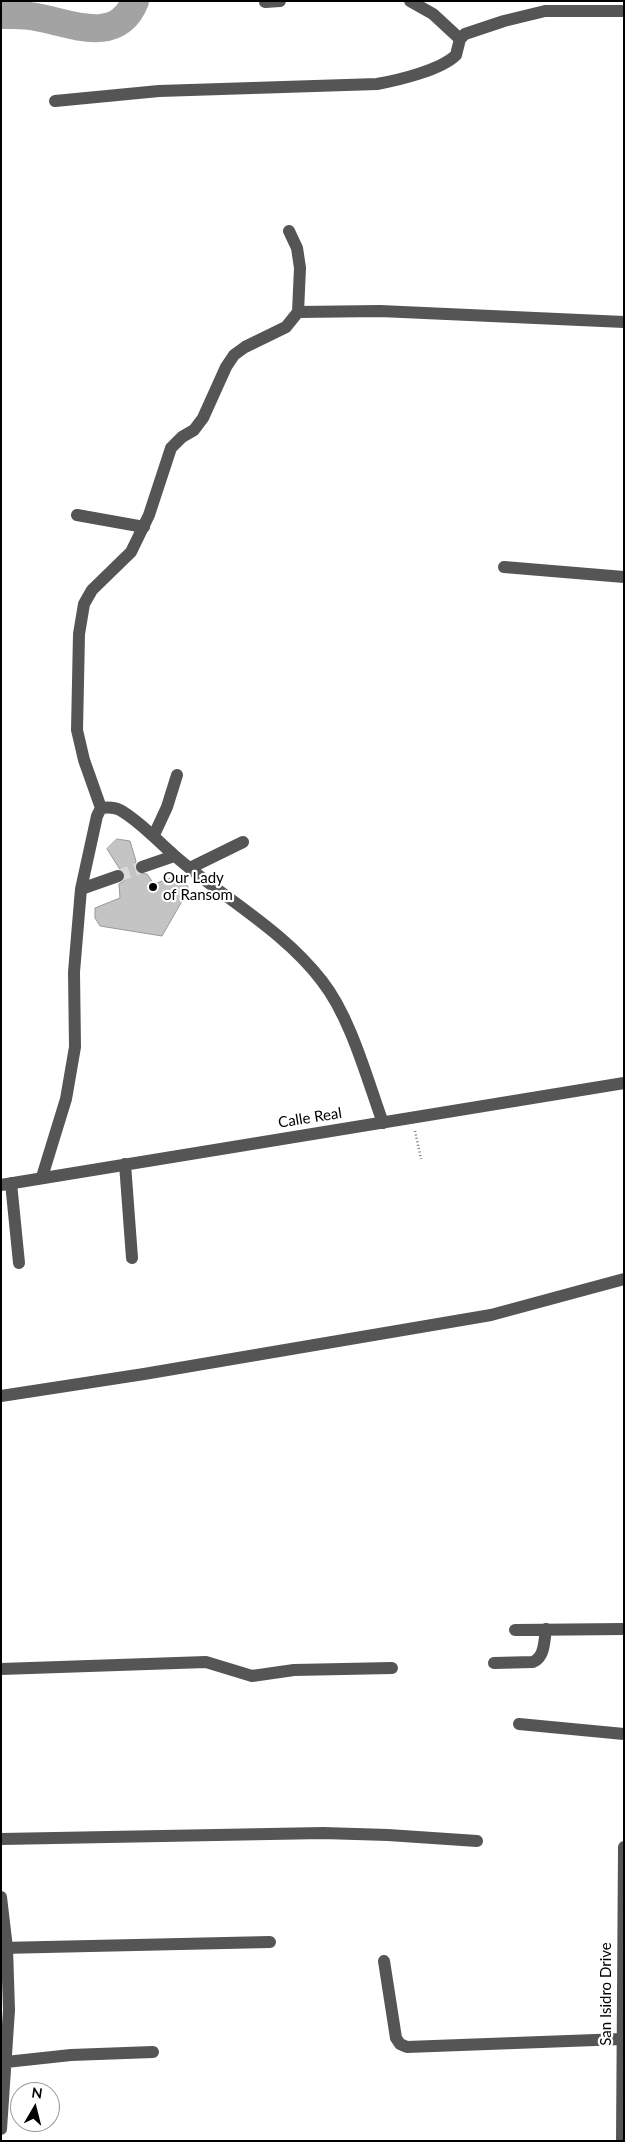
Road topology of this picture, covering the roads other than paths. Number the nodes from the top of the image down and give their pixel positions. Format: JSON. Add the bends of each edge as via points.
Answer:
{"nodes":[{"id":1,"x":280,"y":1,"type":"edge"},
{"id":2,"x":410,"y":1,"type":"edge"},
{"id":3,"x":265,"y":2,"type":"edge"},
{"id":4,"x":624,"y":11,"type":"edge"},
{"id":5,"x":460,"y":39,"type":"junction"},
{"id":6,"x":55,"y":101,"type":"dead end"},
{"id":7,"x":289,"y":231,"type":"dead end"},
{"id":8,"x":298,"y":312,"type":"junction"},
{"id":9,"x":624,"y":322,"type":"edge"},
{"id":10,"x":77,"y":515,"type":"dead end"},
{"id":11,"x":144,"y":527,"type":"junction"},
{"id":12,"x":504,"y":567,"type":"dead end"},
{"id":13,"x":624,"y":577,"type":"edge"},
{"id":14,"x":177,"y":775,"type":"dead end"},
{"id":15,"x":101,"y":808,"type":"junction"},
{"id":16,"x":154,"y":835,"type":"junction"},
{"id":17,"x":243,"y":842,"type":"dead end"},
{"id":18,"x":174,"y":856,"type":"junction"},
{"id":19,"x":142,"y":867,"type":"tunnel mouth"},
{"id":20,"x":190,"y":868,"type":"junction"},
{"id":21,"x":118,"y":876,"type":"tunnel mouth"},
{"id":22,"x":81,"y":889,"type":"junction"},
{"id":23,"x":624,"y":1083,"type":"edge"},
{"id":24,"x":383,"y":1123,"type":"junction"},
{"id":25,"x":125,"y":1164,"type":"junction"},
{"id":26,"x":42,"y":1177,"type":"junction"},
{"id":27,"x":6,"y":1184,"type":"edge"},
{"id":28,"x":132,"y":1258,"type":"dead end"},
{"id":29,"x":19,"y":1263,"type":"dead end"},
{"id":30,"x":624,"y":1279,"type":"edge"},
{"id":31,"x":1,"y":1396,"type":"edge"},
{"id":32,"x":546,"y":1629,"type":"junction"},
{"id":33,"x":624,"y":1629,"type":"edge"},
{"id":34,"x":515,"y":1630,"type":"dead end"},
{"id":35,"x":494,"y":1663,"type":"dead end"},
{"id":36,"x":392,"y":1668,"type":"dead end"},
{"id":37,"x":1,"y":1669,"type":"edge"},
{"id":38,"x":519,"y":1724,"type":"dead end"},
{"id":39,"x":624,"y":1734,"type":"edge"},
{"id":40,"x":1,"y":1840,"type":"edge"},
{"id":41,"x":477,"y":1841,"type":"dead end"},
{"id":42,"x":624,"y":1847,"type":"edge"},
{"id":43,"x":1,"y":1897,"type":"edge"},
{"id":44,"x":270,"y":1942,"type":"dead end"},
{"id":45,"x":4,"y":1948,"type":"edge"},
{"id":46,"x":384,"y":1961,"type":"dead end"},
{"id":47,"x":622,"y":2038,"type":"junction"},
{"id":48,"x":153,"y":2052,"type":"dead end"},
{"id":49,"x":6,"y":2062,"type":"junction"},
{"id":50,"x":623,"y":2121,"type":"edge"},
{"id":51,"x":1,"y":2129,"type":"edge"},
{"id":52,"x":622,"y":2141,"type":"edge"}],
"edges":[{"from":1,"to":3,"type":"street"},
{"from":2,"to":5,"type":"street","via":[[433,14]]},
{"from":4,"to":5,"type":"street","via":[[545,11],[504,21],[465,34]]},
{"from":5,"to":6,"type":"street","via":[[452,59],[406,78],[377,84],[159,91]]},
{"from":7,"to":8,"type":"street","via":[[297,248],[300,268]]},
{"from":8,"to":9,"type":"street","via":[[389,311]]},
{"from":8,"to":11,"type":"street","via":[[286,327],[234,355],[203,418],[172,448]]},
{"from":10,"to":11,"type":"street"},
{"from":11,"to":15,"type":"street","via":[[131,552],[92,590],[84,604],[79,634],[77,730]]},
{"from":12,"to":13,"type":"street"},
{"from":14,"to":16,"type":"street","via":[[168,807]]},
{"from":15,"to":16,"type":"street","via":[[118,809]]},
{"from":15,"to":22,"type":"street"},
{"from":16,"to":18,"type":"street"},
{"from":17,"to":20,"type":"street"},
{"from":18,"to":19,"type":"street"},
{"from":18,"to":20,"type":"street"},
{"from":20,"to":24,"type":"street","via":[[278,936],[323,982],[355,1046]]},
{"from":21,"to":22,"type":"street"},
{"from":22,"to":26,"type":"street","via":[[74,972],[75,1047],[66,1099]]},
{"from":23,"to":24,"type":"street","name":"Calle Real"},
{"from":24,"to":25,"type":"street","name":"Calle Real"},
{"from":25,"to":26,"type":"street","name":"Calle Real"},
{"from":25,"to":28,"type":"street"},
{"from":26,"to":27,"type":"street","name":"Calle Real"},
{"from":27,"to":29,"type":"street"},
{"from":30,"to":31,"type":"street","via":[[491,1315]]},
{"from":32,"to":33,"type":"street"},
{"from":32,"to":34,"type":"street"},
{"from":32,"to":35,"type":"street","via":[[542,1655],[538,1660]]},
{"from":36,"to":37,"type":"street","via":[[294,1670],[252,1676],[206,1662]]},
{"from":38,"to":39,"type":"street"},
{"from":40,"to":41,"type":"street","via":[[323,1833]]},
{"from":42,"to":47,"type":"street","name":"San Isidro Drive"},
{"from":43,"to":45,"type":"street"},
{"from":44,"to":45,"type":"street"},
{"from":45,"to":49,"type":"street","via":[[9,2010]]},
{"from":46,"to":47,"type":"street","via":[[396,2038],[407,2047]]},
{"from":47,"to":50,"type":"street","name":"San Isidro Drive"},
{"from":48,"to":49,"type":"street","via":[[71,2055]]},
{"from":49,"to":51,"type":"street"},
{"from":50,"to":52,"type":"street","name":"San Isidro Drive"}]}
